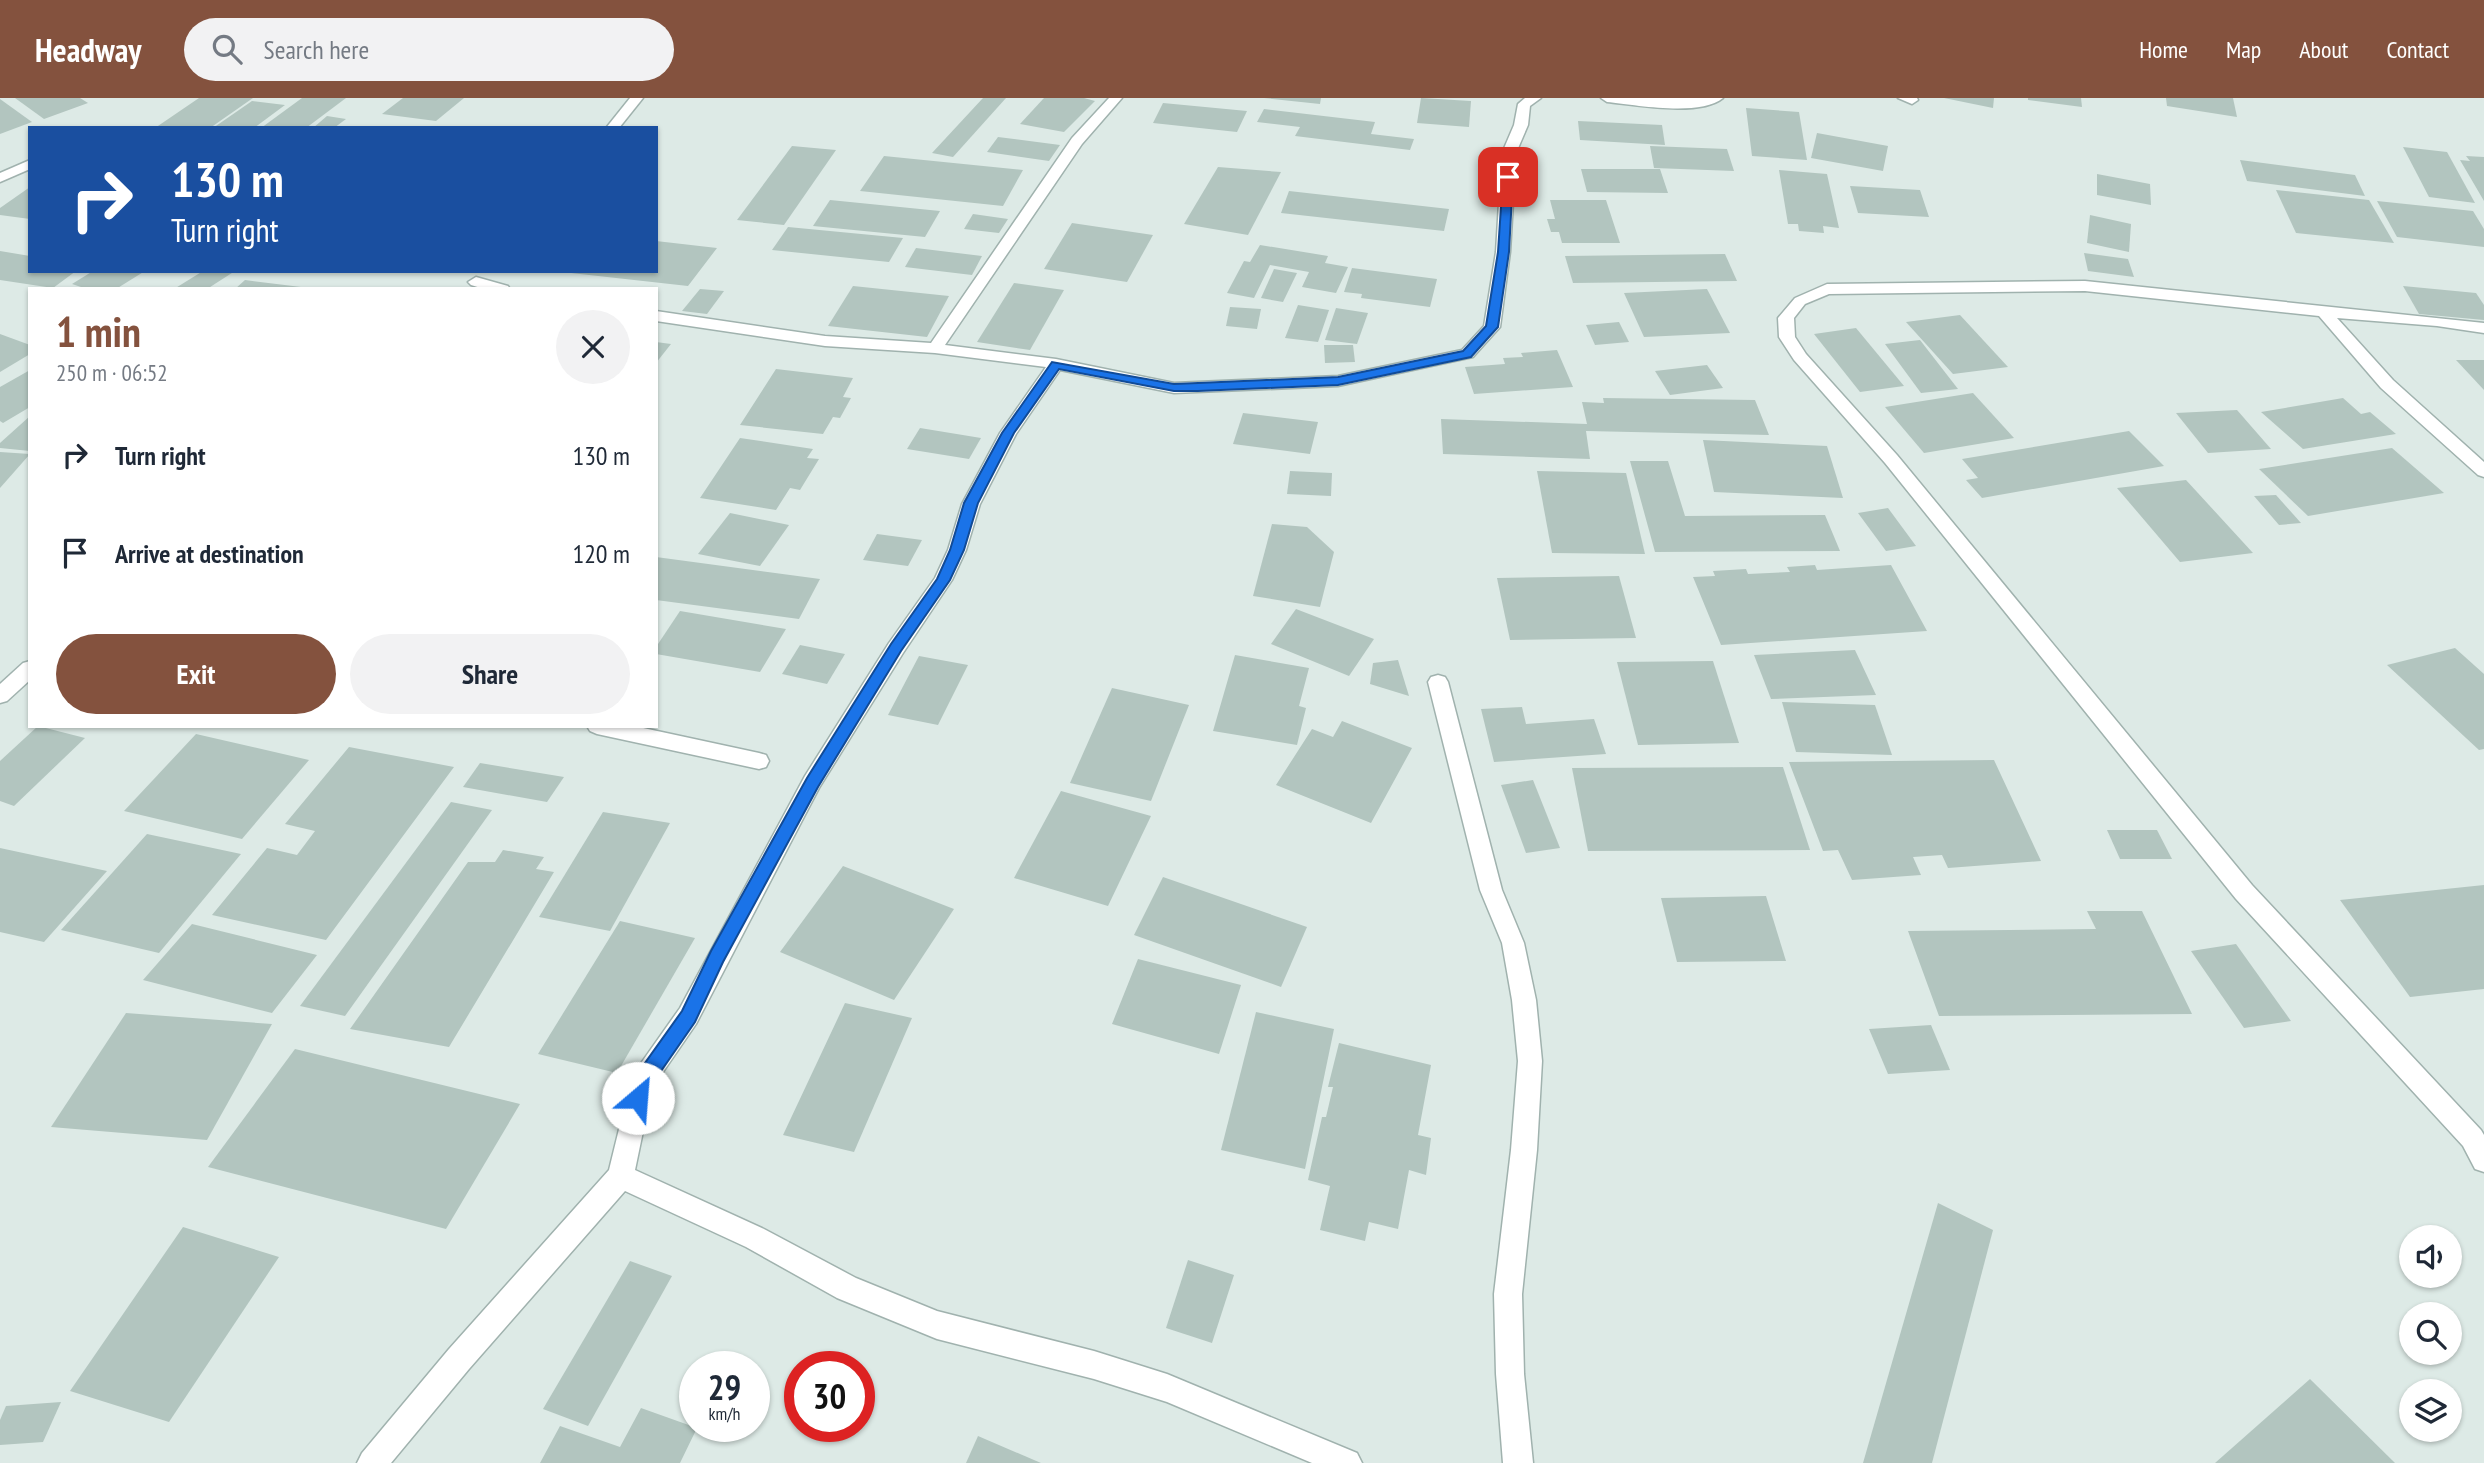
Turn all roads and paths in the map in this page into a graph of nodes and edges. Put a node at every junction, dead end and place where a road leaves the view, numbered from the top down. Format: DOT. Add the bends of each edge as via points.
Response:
graph roads {
  1 [pos="637,98"];
  2 [pos="1116,98"];
  3 [pos="1535,98"];
  4 [pos="1607,98"];
  5 [pos="1717,98"];
  6 [pos="614,126"];
  7 [pos="28,165"];
  8 [pos="0,178"];
  9 [pos="476,281"];
  10 [pos="496,287"];
  11 [pos="2324,312"];
  12 [pos="658,316"];
  13 [pos="2484,328"];
  14 [pos="935,348"];
  15 [pos="1056,364"];
  16 [pos="2484,471"];
  17 [pos="28,670"];
  18 [pos="1438,682"];
  19 [pos="0,696"];
  20 [pos="606,728"];
  21 [pos="759,761"];
  22 [pos="2480,1143"];
  23 [pos="621,1176"];
  24 [pos="1316,1458"];
  25 [pos="372,1463"];
  26 [pos="1347,1463"];
  27 [pos="1518,1463"];
  1 -- 6 [label="street"];
  2 -- 14 [label="street" via="1077,141"];
  3 -- 15 [label="street" via="1524,104 1509,153 1503,252 1492,327 1467,354 1338,381 1174,388"];
  4 -- 5 [label="street" via="1682,104"];
  7 -- 8 [label="street"];
  9 -- 10 [label="street"];
  11 -- 13 [label="street"];
  11 -- 16 [label="street" via="2387,384"];
  11 -- 22 [label="street" via="2085,286 1827,289 1800,301 1786,318 1787,337 1800,357 1891,459 2244,892"];
  12 -- 14 [label="street" via="825,341"];
  14 -- 15 [label="street"];
  15 -- 23 [label="street" via="1008,433 971,503 943,580 812,782 688,1016 641,1084"];
  17 -- 19 [label="street"];
  18 -- 27 [label="street" via="1491,890 1513,943 1530,1061 1508,1294"];
  20 -- 21 [label="street"];
  23 -- 24 [label="street" via="755,1238 847,1288 937,1325 1167,1388"];
  23 -- 25 [label="street"];
  24 -- 26 [label="street"];
}
